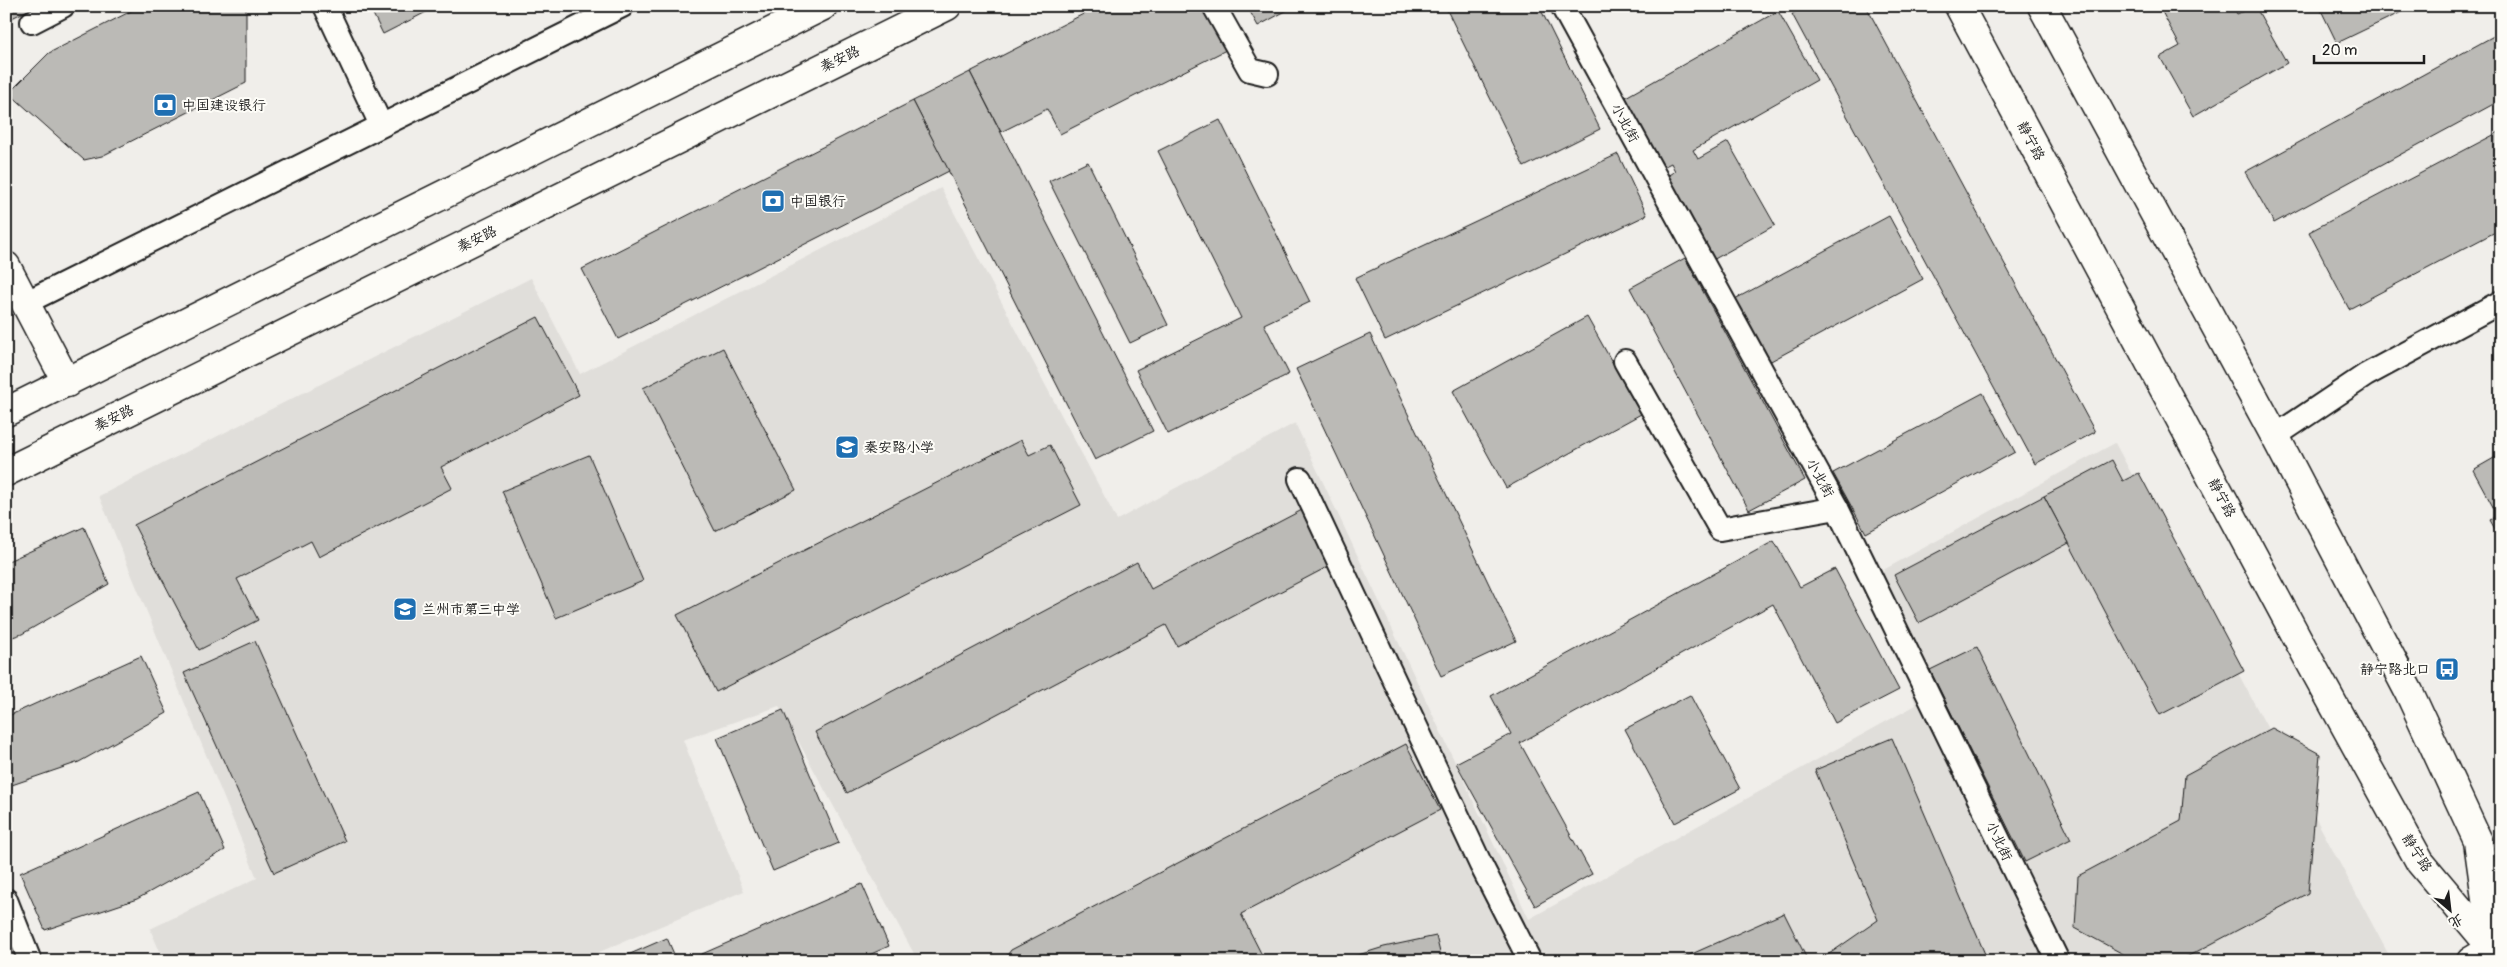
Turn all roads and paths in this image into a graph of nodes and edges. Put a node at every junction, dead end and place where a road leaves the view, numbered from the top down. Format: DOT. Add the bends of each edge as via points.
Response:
graph roads {
  1 [pos="63,6"];
  2 [pos="325,6"];
  3 [pos="622,6"];
  4 [pos="823,6"];
  5 [pos="947,6"];
  6 [pos="1214,6"];
  7 [pos="1562,6"];
  8 [pos="1959,6"];
  9 [pos="2042,6"];
  10 [pos="32,22"];
  11 [pos="1267,74"];
  12 [pos="381,126"];
  13 [pos="6,266"];
  14 [pos="25,302"];
  15 [pos="2501,302"];
  16 [pos="1625,361"];
  17 [pos="66,382"];
  18 [pos="6,412"];
  19 [pos="2275,436"];
  20 [pos="6,472"];
  21 [pos="1300,479"];
  22 [pos="1837,508"];
  23 [pos="6,900"];
  24 [pos="2489,953"];
  25 [pos="30,961"];
  26 [pos="1530,961"];
  27 [pos="2058,961"];
  1 -- 10 [label="lane"];
  2 -- 12 [label="lane"];
  3 -- 12 [label="lane"];
  4 -- 17 [label="main road"];
  5 -- 20 [label="main road, 秦安路"];
  6 -- 11 [label="lane" via="1250,70"];
  7 -- 22 [label="lane, 小北街"];
  8 -- 24 [label="main road, 静宁路" via="2420,862"];
  9 -- 19 [label="main road, 静宁路"];
  12 -- 14 [label="lane"];
  13 -- 14 [label="main road"];
  14 -- 17 [label="main road"];
  15 -- 19 [label="lane" via="2366,375"];
  16 -- 22 [label="lane" via="1720,529"];
  17 -- 18 [label="main road"];
  19 -- 24 [label="main road, 静宁路" via="2409,692 2478,840"];
  21 -- 26 [label="lane" via="1481,865"];
  22 -- 27 [label="lane, 小北街"];
  23 -- 25 [label="lane"];
}
